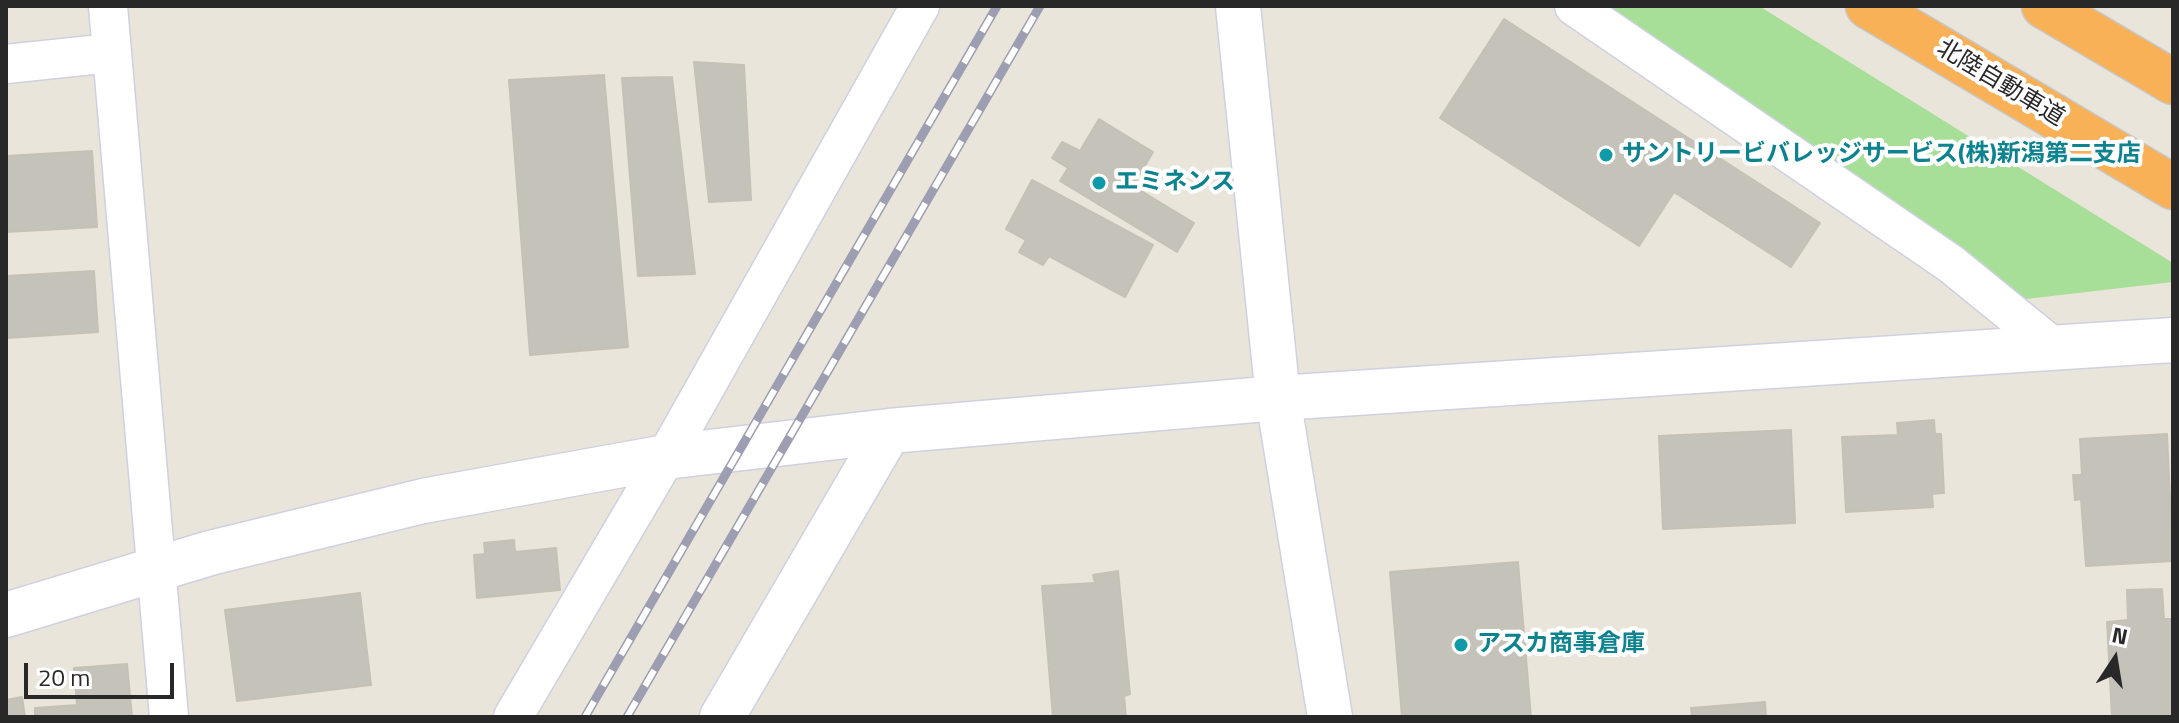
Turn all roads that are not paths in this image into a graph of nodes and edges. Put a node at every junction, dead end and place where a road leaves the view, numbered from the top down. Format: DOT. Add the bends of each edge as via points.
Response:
graph roads {
  1 [pos="108,6"];
  2 [pos="920,6"];
  3 [pos="1238,6"];
  4 [pos="1574,6"];
  5 [pos="1868,6"];
  6 [pos="2044,6"];
  7 [pos="111,53"];
  8 [pos="6,64"];
  9 [pos="2173,82"];
  10 [pos="2173,187"];
  11 [pos="2173,340"];
  12 [pos="2053,347"];
  13 [pos="1278,398"];
  14 [pos="889,431"];
  15 [pos="666,457"];
  16 [pos="158,569"];
  17 [pos="6,615"];
  18 [pos="169,717"];
  19 [pos="513,717"];
  20 [pos="722,717"];
  21 [pos="1330,717"];
  1 -- 7 [label="street"];
  2 -- 15 [label="street"];
  3 -- 13 [label="street"];
  4 -- 12 [label="street" via="1951,264"];
  5 -- 10 [label="highway, 北陸自動車道"];
  6 -- 9 [label="highway"];
  7 -- 8 [label="street"];
  7 -- 16 [label="street"];
  11 -- 12 [label="street"];
  12 -- 13 [label="street"];
  13 -- 14 [label="street"];
  13 -- 21 [label="street"];
  14 -- 15 [label="street"];
  14 -- 20 [label="street"];
  15 -- 16 [label="street" via="423,501"];
  15 -- 19 [label="street"];
  16 -- 17 [label="street"];
  16 -- 18 [label="street"];
}
